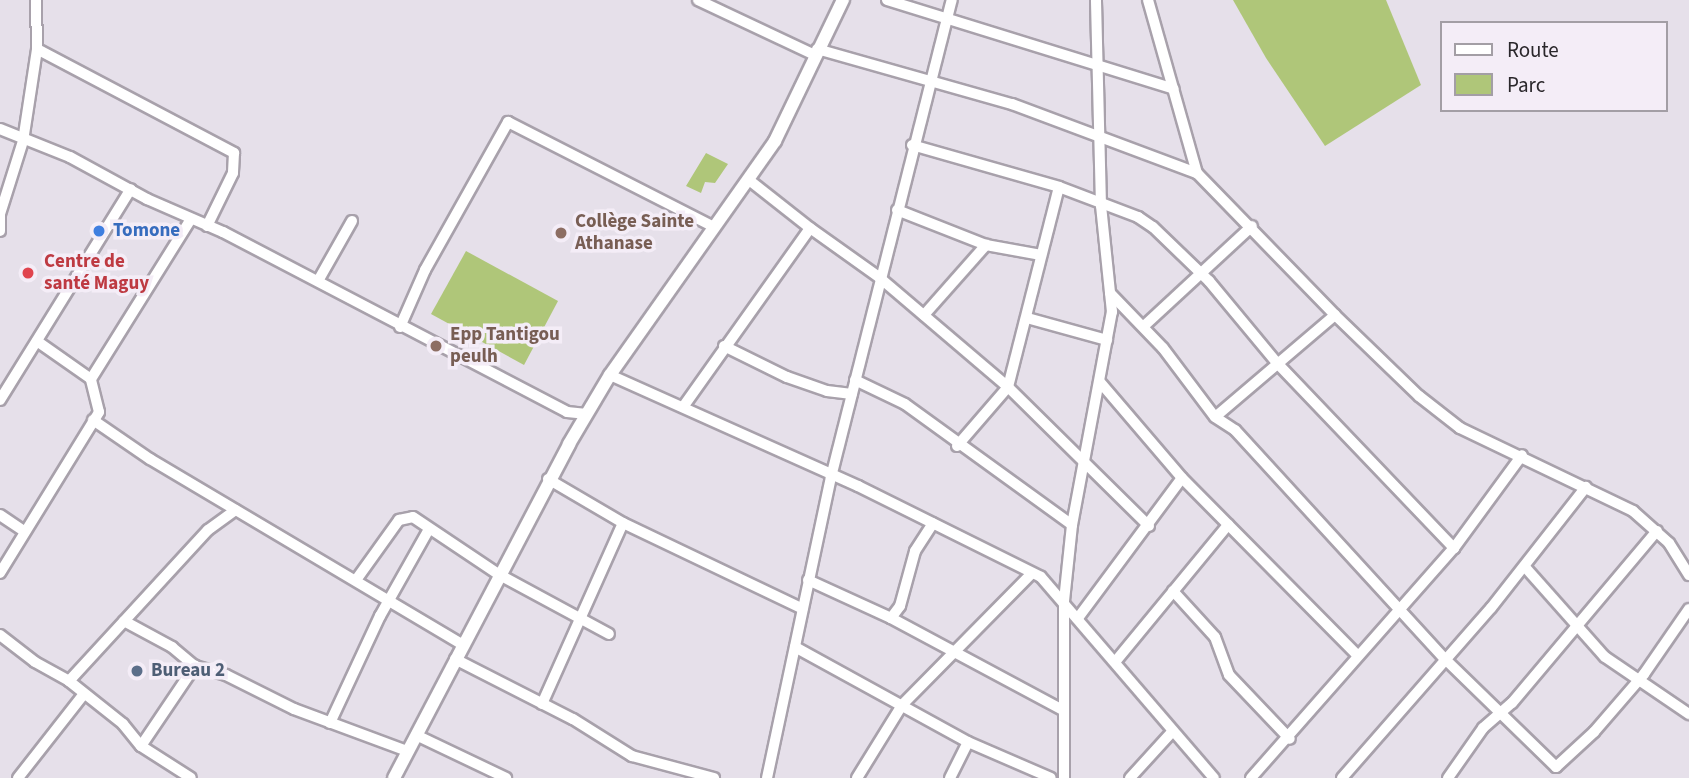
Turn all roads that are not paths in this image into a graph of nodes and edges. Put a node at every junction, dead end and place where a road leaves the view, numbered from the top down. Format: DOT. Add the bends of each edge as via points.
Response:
graph roads {
  1 [pos="36,0"];
  2 [pos="698,0"];
  3 [pos="843,0"];
  4 [pos="887,0"];
  5 [pos="952,0"];
  6 [pos="1096,0"];
  7 [pos="1148,0"];
  8 [pos="946,16"];
  9 [pos="37,49"];
  10 [pos="815,52"];
  11 [pos="1098,62"];
  12 [pos="930,79"];
  13 [pos="1174,89"];
  14 [pos="0,129"];
  15 [pos="1101,135"];
  16 [pos="23,141"];
  17 [pos="912,145"];
  18 [pos="1197,173"];
  19 [pos="749,180"];
  20 [pos="1059,187"];
  21 [pos="131,189"];
  22 [pos="1101,206"];
  23 [pos="897,210"];
  24 [pos="191,219"];
  25 [pos="352,220"];
  26 [pos="0,225"];
  27 [pos="207,226"];
  28 [pos="1252,226"];
  29 [pos="714,227"];
  30 [pos="810,229"];
  31 [pos="0,231"];
  32 [pos="986,245"];
  33 [pos="1041,255"];
  34 [pos="1201,273"];
  35 [pos="880,278"];
  36 [pos="318,281"];
  37 [pos="1110,293"];
  38 [pos="924,315"];
  39 [pos="1335,315"];
  40 [pos="1027,318"];
  41 [pos="1144,326"];
  42 [pos="400,327"];
  43 [pos="1107,340"];
  44 [pos="37,341"];
  45 [pos="724,346"];
  46 [pos="1278,364"];
  47 [pos="610,374"];
  48 [pos="90,379"];
  49 [pos="855,380"];
  50 [pos="1100,382"];
  51 [pos="1008,387"];
  52 [pos="852,394"];
  53 [pos="0,400"];
  54 [pos="682,407"];
  55 [pos="587,414"];
  56 [pos="1215,417"];
  57 [pos="93,420"];
  58 [pos="957,446"];
  59 [pos="1522,455"];
  60 [pos="1084,458"];
  61 [pos="831,477"];
  62 [pos="1182,478"];
  63 [pos="548,479"];
  64 [pos="1586,487"];
  65 [pos="236,510"];
  66 [pos="0,515"];
  67 [pos="623,523"];
  68 [pos="933,523"];
  69 [pos="1072,525"];
  70 [pos="1227,525"];
  71 [pos="1149,526"];
  72 [pos="429,529"];
  73 [pos="24,531"];
  74 [pos="1657,531"];
  75 [pos="1454,548"];
  76 [pos="1525,567"];
  77 [pos="0,573"];
  78 [pos="498,573"];
  79 [pos="1032,573"];
  80 [pos="1689,575"];
  81 [pos="356,580"];
  82 [pos="808,580"];
  83 [pos="1173,591"];
  84 [pos="389,601"];
  85 [pos="1064,601"];
  86 [pos="1399,608"];
  87 [pos="803,609"];
  88 [pos="1689,609"];
  89 [pos="579,614"];
  90 [pos="891,618"];
  91 [pos="1079,618"];
  92 [pos="124,621"];
  93 [pos="1575,627"];
  94 [pos="609,634"];
  95 [pos="0,635"];
  96 [pos="462,644"];
  97 [pos="795,646"];
  98 [pos="951,653"];
  99 [pos="1357,655"];
  100 [pos="455,659"];
  101 [pos="1445,659"];
  102 [pos="1115,662"];
  103 [pos="195,666"];
  104 [pos="1637,680"];
  105 [pos="69,681"];
  106 [pos="83,695"];
  107 [pos="542,704"];
  108 [pos="902,705"];
  109 [pos="1061,709"];
  110 [pos="1499,711"];
  111 [pos="1689,715"];
  112 [pos="330,723"];
  113 [pos="1172,732"];
  114 [pos="416,735"];
  115 [pos="1290,739"];
  116 [pos="968,742"];
  117 [pos="141,746"];
  118 [pos="407,751"];
  119 [pos="767,774"];
  120 [pos="1027,774"];
  121 [pos="499,777"];
  122 [pos="18,778"];
  123 [pos="191,778"];
  124 [pos="394,778"];
  125 [pos="714,778"];
  126 [pos="779,778"];
  127 [pos="857,778"];
  128 [pos="950,778"];
  129 [pos="1051,778"];
  130 [pos="1064,778"];
  131 [pos="1130,778"];
  132 [pos="1214,778"];
  133 [pos="1251,778"];
  134 [pos="1342,778"];
  135 [pos="1448,778"];
  1 -- 9 [label="street"];
  2 -- 10 [label="street"];
  3 -- 10 [label="main road"];
  4 -- 8 [label="street"];
  5 -- 8 [label="street"];
  6 -- 11 [label="street"];
  7 -- 13 [label="street"];
  8 -- 11 [label="street"];
  8 -- 12 [label="street"];
  9 -- 16 [label="street"];
  9 -- 27 [label="street" via="234,153 233,173"];
  10 -- 12 [label="street"];
  10 -- 19 [label="main road" via="782,130"];
  11 -- 13 [label="street"];
  11 -- 15 [label="street"];
  12 -- 15 [label="street"];
  12 -- 17 [label="street"];
  13 -- 18 [label="street"];
  14 -- 16 [label="street"];
  15 -- 18 [label="street"];
  15 -- 22 [label="street"];
  16 -- 21 [label="street" via="70,157"];
  16 -- 26 [label="street"];
  17 -- 20 [label="street"];
  17 -- 23 [label="street"];
  18 -- 28 [label="street"];
  19 -- 29 [label="main road"];
  19 -- 30 [label="street"];
  20 -- 22 [label="street"];
  20 -- 33 [label="street"];
  21 -- 24 [label="street"];
  21 -- 44 [label="street"];
  22 -- 34 [label="street" via="1138,217"];
  22 -- 37 [label="street"];
  23 -- 32 [label="street"];
  23 -- 35 [label="street"];
  24 -- 27 [label="street"];
  24 -- 48 [label="street"];
  25 -- 36 [label="street"];
  26 -- 31 [label="street"];
  27 -- 36 [label="street"];
  28 -- 34 [label="street"];
  28 -- 39 [label="street"];
  29 -- 42 [label="street" via="508,122 425,270"];
  29 -- 47 [label="main road"];
  30 -- 35 [label="street"];
  30 -- 45 [label="street"];
  32 -- 33 [label="street"];
  32 -- 38 [label="street"];
  33 -- 40 [label="street"];
  34 -- 41 [label="street"];
  34 -- 46 [label="street"];
  35 -- 38 [label="street"];
  35 -- 49 [label="street"];
  36 -- 42 [label="street"];
  37 -- 41 [label="street"];
  37 -- 43 [label="street"];
  38 -- 51 [label="street"];
  39 -- 46 [label="street"];
  39 -- 59 [label="street" via="1454,423"];
  40 -- 43 [label="street"];
  40 -- 51 [label="street"];
  41 -- 56 [label="street"];
  42 -- 55 [label="street" via="567,412"];
  43 -- 50 [label="street"];
  44 -- 48 [label="street"];
  44 -- 53 [label="street"];
  45 -- 52 [label="street" via="787,377"];
  45 -- 54 [label="street"];
  46 -- 56 [label="street"];
  46 -- 75 [label="street"];
  47 -- 54 [label="street"];
  47 -- 55 [label="main road"];
  48 -- 57 [label="street" via="99,405"];
  49 -- 52 [label="street"];
  49 -- 58 [label="street" via="905,404"];
  50 -- 60 [label="street"];
  50 -- 62 [label="street"];
  51 -- 58 [label="street"];
  51 -- 60 [label="street"];
  52 -- 61 [label="street"];
  54 -- 61 [label="street"];
  55 -- 63 [label="main road"];
  56 -- 86 [label="street" via="1235,430"];
  57 -- 65 [label="street"];
  57 -- 73 [label="street"];
  58 -- 69 [label="street"];
  59 -- 64 [label="street"];
  59 -- 75 [label="street"];
  60 -- 69 [label="street"];
  60 -- 71 [label="street"];
  61 -- 68 [label="street"];
  61 -- 82 [label="street"];
  62 -- 70 [label="street"];
  62 -- 71 [label="street"];
  63 -- 67 [label="street"];
  63 -- 78 [label="main road"];
  64 -- 74 [label="street" via="1633,512"];
  64 -- 76 [label="street"];
  65 -- 81 [label="street"];
  65 -- 92 [label="street" via="208,530"];
  66 -- 73 [label="street"];
  67 -- 87 [label="street"];
  67 -- 89 [label="street"];
  68 -- 79 [label="street"];
  68 -- 90 [label="street" via="915,551 900,606"];
  69 -- 85 [label="street"];
  70 -- 83 [label="street"];
  70 -- 99 [label="street"];
  71 -- 91 [label="street"];
  72 -- 78 [label="street"];
  72 -- 81 [label="street" via="413,517 399,520"];
  72 -- 84 [label="street"];
  73 -- 77 [label="street"];
  74 -- 80 [label="street"];
  74 -- 93 [label="street"];
  75 -- 86 [label="street"];
  76 -- 93 [label="street"];
  76 -- 101 [label="street"];
  78 -- 89 [label="street"];
  78 -- 96 [label="main road"];
  79 -- 85 [label="street"];
  79 -- 98 [label="street"];
  81 -- 84 [label="street"];
  82 -- 87 [label="street"];
  82 -- 90 [label="street"];
  83 -- 102 [label="street"];
  83 -- 115 [label="street" via="1215,637 1229,675"];
  84 -- 96 [label="street"];
  84 -- 112 [label="street"];
  85 -- 91 [label="street"];
  85 -- 109 [label="street"];
  86 -- 99 [label="street"];
  86 -- 101 [label="street"];
  87 -- 97 [label="street"];
  88 -- 104 [label="street"];
  89 -- 94 [label="street"];
  89 -- 107 [label="street"];
  90 -- 98 [label="street"];
  91 -- 102 [label="street"];
  92 -- 103 [label="street" via="172,647"];
  92 -- 105 [label="street"];
  93 -- 104 [label="street"];
  93 -- 110 [label="street" via="1512,703"];
  95 -- 105 [label="street"];
  96 -- 100 [label="main road"];
  97 -- 108 [label="street"];
  97 -- 119 [label="street"];
  98 -- 108 [label="street"];
  98 -- 109 [label="street"];
  99 -- 115 [label="street"];
  100 -- 107 [label="street"];
  100 -- 114 [label="main road"];
  101 -- 110 [label="street"];
  101 -- 134 [label="street"];
  102 -- 113 [label="street"];
  103 -- 112 [label="street" via="226,675"];
  103 -- 117 [label="street"];
  104 -- 110 [label="street" via="1594,732 1556,767"];
  104 -- 111 [label="street"];
  105 -- 106 [label="street"];
  106 -- 117 [label="street" via="124,724"];
  106 -- 122 [label="street"];
  107 -- 125 [label="street" via="632,756"];
  108 -- 116 [label="street"];
  108 -- 127 [label="street"];
  109 -- 130 [label="street"];
  110 -- 135 [label="street"];
  112 -- 118 [label="street"];
  113 -- 131 [label="street"];
  113 -- 132 [label="street"];
  114 -- 118 [label="main road"];
  114 -- 121 [label="street"];
  115 -- 133 [label="street"];
  116 -- 120 [label="street"];
  116 -- 128 [label="street"];
  117 -- 123 [label="street"];
  118 -- 124 [label="main road"];
  119 -- 126 [label="street"];
  120 -- 129 [label="street"];
}
